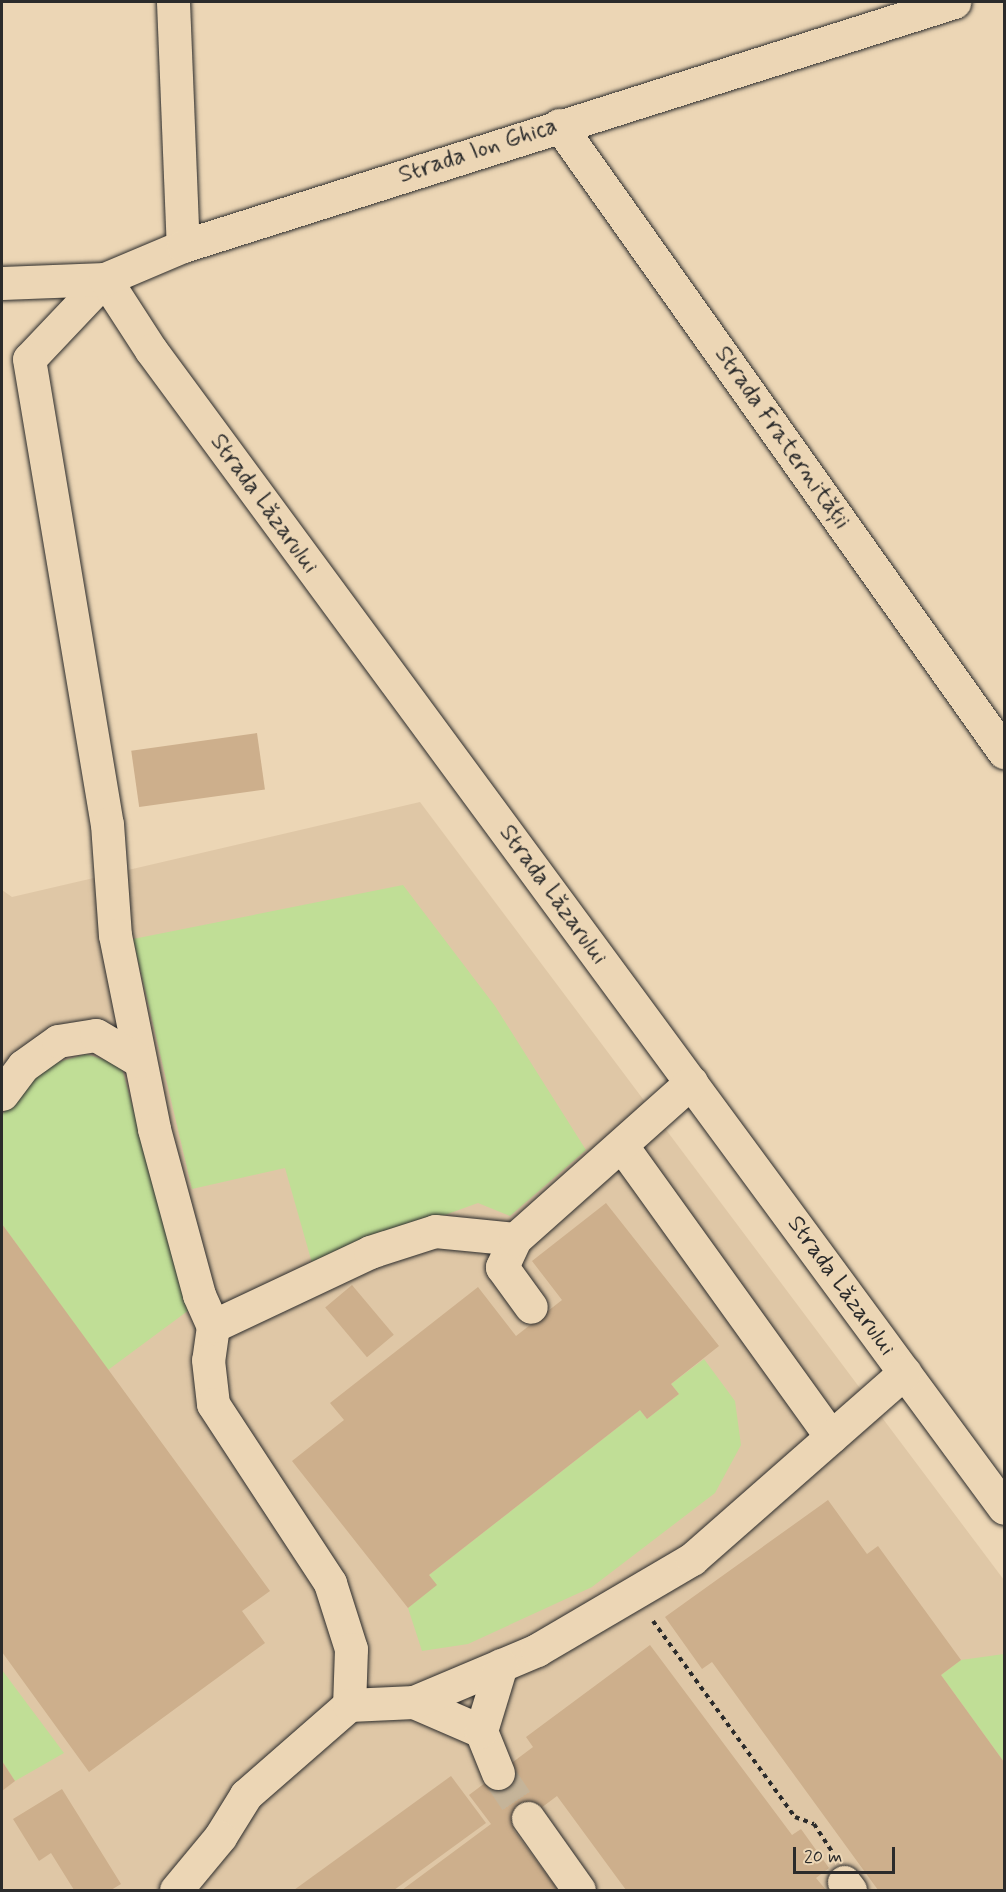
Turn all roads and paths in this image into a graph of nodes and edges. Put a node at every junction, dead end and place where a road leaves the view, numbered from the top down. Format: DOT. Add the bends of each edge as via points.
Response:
graph roads {
  1 [pos="173,2"];
  2 [pos="954,2"];
  3 [pos="558,125"];
  4 [pos="183,246"];
  5 [pos="105,279"];
  6 [pos="2,283"];
  7 [pos="1005,752"];
  8 [pos="140,1061"];
  9 [pos="691,1083"];
  10 [pos="2,1094"];
  11 [pos="622,1146"];
  12 [pos="515,1239"];
  13 [pos="531,1307"];
  14 [pos="213,1326"];
  15 [pos="904,1372"];
  16 [pos="831,1437"];
  17 [pos="1005,1508"];
  18 [pos="636,1592"];
  19 [pos="501,1665"];
  20 [pos="414,1702"];
  21 [pos="349,1705"];
  22 [pos="481,1731"];
  23 [pos="498,1773"];
  24 [pos="528,1818"];
  25 [pos="847,1886"];
  26 [pos="176,1890"];
  27 [pos="579,1890"];
  1 -- 4 [label="street"];
  2 -- 3 [label="street, Strada Ion Ghica"];
  3 -- 4 [label="street, Strada Ion Ghica"];
  3 -- 7 [label="street, Strada Fraternității"];
  4 -- 5 [label="street, Strada Ion Ghica"];
  5 -- 6 [label="street, Strada Ion Ghica"];
  5 -- 8 [label="street" via="30,359 107,824 115,935"];
  5 -- 9 [label="street, Strada Lăzarului" via="151,350"];
  8 -- 10 [label="street" via="96,1035 58,1041 23,1066"];
  8 -- 14 [label="street" via="199,1295"];
  9 -- 11 [label="street"];
  9 -- 15 [label="street, Strada Lăzarului"];
  11 -- 12 [label="street"];
  11 -- 16 [label="street"];
  12 -- 13 [label="street" via="502,1267"];
  12 -- 14 [label="street" via="435,1231 370,1252"];
  14 -- 21 [label="street" via="207,1360 213,1404 330,1583 351,1649"];
  15 -- 16 [label="street"];
  15 -- 17 [label="street, Strada Lăzarului"];
  16 -- 18 [label="street" via="692,1559"];
  18 -- 19 [label="street"];
  18 -- 25 [label="path" via="672,1653 795,1817 814,1824"];
  19 -- 20 [label="street"];
  19 -- 22 [label="street"];
  20 -- 21 [label="street"];
  20 -- 22 [label="street"];
  21 -- 26 [label="street" via="246,1795 220,1837"];
  22 -- 23 [label="street"];
  24 -- 27 [label="street"];
}
